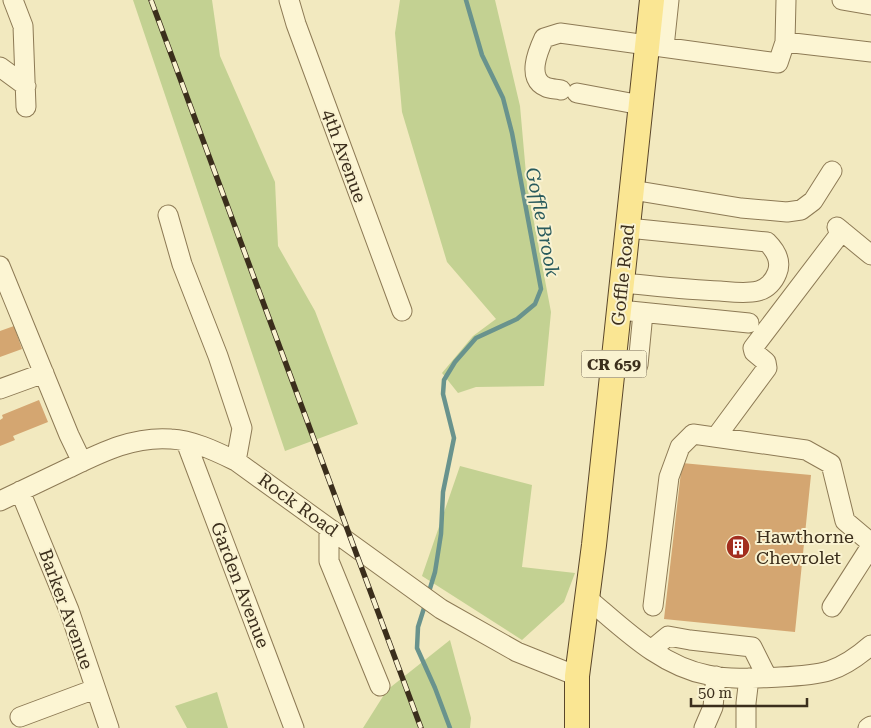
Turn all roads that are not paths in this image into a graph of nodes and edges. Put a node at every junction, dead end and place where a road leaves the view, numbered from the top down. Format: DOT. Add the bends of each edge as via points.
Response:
graph roads {
  1 [pos="13,0"];
  2 [pos="288,0"];
  3 [pos="652,0"];
  4 [pos="669,0"];
  5 [pos="786,0"];
  6 [pos="842,0"];
  7 [pos="871,5"];
  8 [pos="785,42"];
  9 [pos="656,45"];
  10 [pos="871,52"];
  11 [pos="0,68"];
  12 [pos="26,86"];
  13 [pos="641,105"];
  14 [pos="26,107"];
  15 [pos="832,171"];
  16 [pos="632,190"];
  17 [pos="168,215"];
  18 [pos="628,228"];
  19 [pos="871,255"];
  20 [pos="0,266"];
  21 [pos="622,283"];
  22 [pos="620,310"];
  23 [pos="402,311"];
  24 [pos="643,313"];
  25 [pos="749,323"];
  26 [pos="638,365"];
  27 [pos="44,373"];
  28 [pos="0,389"];
  29 [pos="716,437"];
  30 [pos="186,442"];
  31 [pos="236,461"];
  32 [pos="82,462"];
  33 [pos="20,491"];
  34 [pos="0,501"];
  35 [pos="329,528"];
  36 [pos="871,544"];
  37 [pos="587,598"];
  38 [pos="653,606"];
  39 [pos="832,607"];
  40 [pos="871,645"];
  41 [pos="651,650"];
  42 [pos="577,676"];
  43 [pos="716,676"];
  44 [pos="758,678"];
  45 [pos="380,686"];
  46 [pos="95,689"];
  47 [pos="20,717"];
  48 [pos="109,728"];
  49 [pos="294,728"];
  50 [pos="577,728"];
  51 [pos="704,728"];
  52 [pos="746,728"];
  1 -- 12 [label="street" via="23,26"];
  2 -- 23 [label="street, 4th Avenue"];
  3 -- 9 [label="main road, Goffle Road / CR 659"];
  4 -- 9 [label="street"];
  5 -- 8 [label="street"];
  6 -- 7 [label="street"];
  8 -- 9 [label="street" via="778,63"];
  8 -- 10 [label="street"];
  9 -- 13 [label="main road, Goffle Road / CR 659"];
  9 -- 13 [label="street" via="560,33 544,38 539,50 535,71 538,81 546,87"];
  11 -- 12 [label="street"];
  12 -- 14 [label="street"];
  13 -- 16 [label="main road, Goffle Road / CR 659"];
  15 -- 16 [label="street" via="813,200 800,210 787,212 741,208"];
  16 -- 18 [label="main road, Goffle Road / CR 659"];
  17 -- 31 [label="street" via="182,264 242,428"];
  18 -- 21 [label="main road, Goffle Road / CR 659"];
  18 -- 21 [label="street" via="767,242 778,259 778,272 771,284 760,291 693,290"];
  19 -- 29 [label="street" via="840,229 753,348 766,362 766,368"];
  20 -- 27 [label="street"];
  21 -- 22 [label="main road, Goffle Road / CR 659"];
  22 -- 24 [label="street"];
  22 -- 37 [label="main road, Goffle Road / CR 659"];
  24 -- 25 [label="street"];
  24 -- 26 [label="street"];
  27 -- 28 [label="street"];
  27 -- 32 [label="street"];
  29 -- 36 [label="street" via="806,450 831,464 845,521"];
  29 -- 38 [label="street" via="693,434 680,447 669,477"];
  30 -- 31 [label="street, Rock Road"];
  30 -- 32 [label="street, Rock Road" via="156,439 119,445"];
  30 -- 49 [label="street, Garden Avenue"];
  31 -- 35 [label="street, Rock Road"];
  32 -- 33 [label="street, Rock Road"];
  33 -- 34 [label="street, Rock Road"];
  33 -- 46 [label="street, Barker Avenue" via="69,610"];
  35 -- 42 [label="street, Rock Road" via="470,627 532,659"];
  35 -- 45 [label="street" via="329,561"];
  36 -- 39 [label="street"];
  37 -- 41 [label="street"];
  37 -- 42 [label="main road, Goffle Road / CR 659"];
  40 -- 44 [label="street" via="855,659 833,671"];
  41 -- 43 [label="street" via="699,673"];
  41 -- 44 [label="street" via="668,636 752,647"];
  42 -- 50 [label="main road, Goffle Road / CR 659"];
  43 -- 44 [label="street"];
  43 -- 51 [label="street" via="712,707"];
  44 -- 52 [label="street" via="746,702"];
  46 -- 47 [label="street"];
  46 -- 48 [label="street, Barker Avenue"];
}
